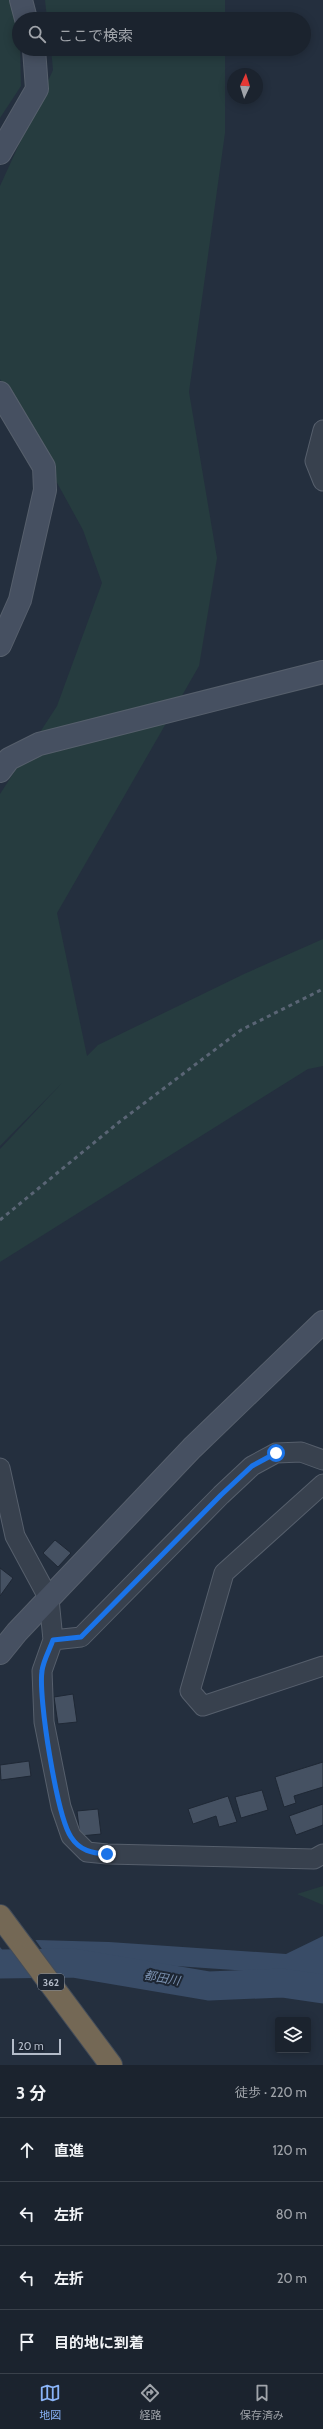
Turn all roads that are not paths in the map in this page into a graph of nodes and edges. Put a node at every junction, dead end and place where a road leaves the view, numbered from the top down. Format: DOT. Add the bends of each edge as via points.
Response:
graph roads {
  1 [pos="21,0"];
  2 [pos="24,12"];
  3 [pos="35,56"];
  4 [pos="0,153"];
  5 [pos="0,393"];
  6 [pos="323,430"];
  7 [pos="323,482"];
  8 [pos="0,645"];
  9 [pos="323,672"];
  10 [pos="0,771"];
  11 [pos="323,1322"];
  12 [pos="323,1460"];
  13 [pos="0,1468"];
  14 [pos="323,1484"];
  15 [pos="49,1599"];
  16 [pos="53,1640"];
  17 [pos="0,1653"];
  18 [pos="323,1666"];
  19 [pos="323,1854"];
  20 [pos="0,1916"];
  21 [pos="105,2057"];
  1 -- 2 [label="street"];
  3 -- 4 [label="street" via="37,89"];
  5 -- 8 [label="street" via="44,467 45,490 20,600"];
  6 -- 7 [label="street" via="315,461"];
  9 -- 10 [label="street" via="39,744 9,759"];
  11 -- 15 [label="street" via="192,1448"];
  12 -- 16 [label="street" via="301,1452 276,1453 252,1466 81,1637"];
  13 -- 15 [label="street" via="15,1536"];
  14 -- 18 [label="street" via="224,1573 190,1691 203,1706"];
  15 -- 16 [label="street"];
  15 -- 17 [label="street"];
  16 -- 19 [label="street" via="42,1671 44,1722 61,1807 71,1836 87,1852 314,1859"];
  20 -- 21 [label="highway, 362"];
}
